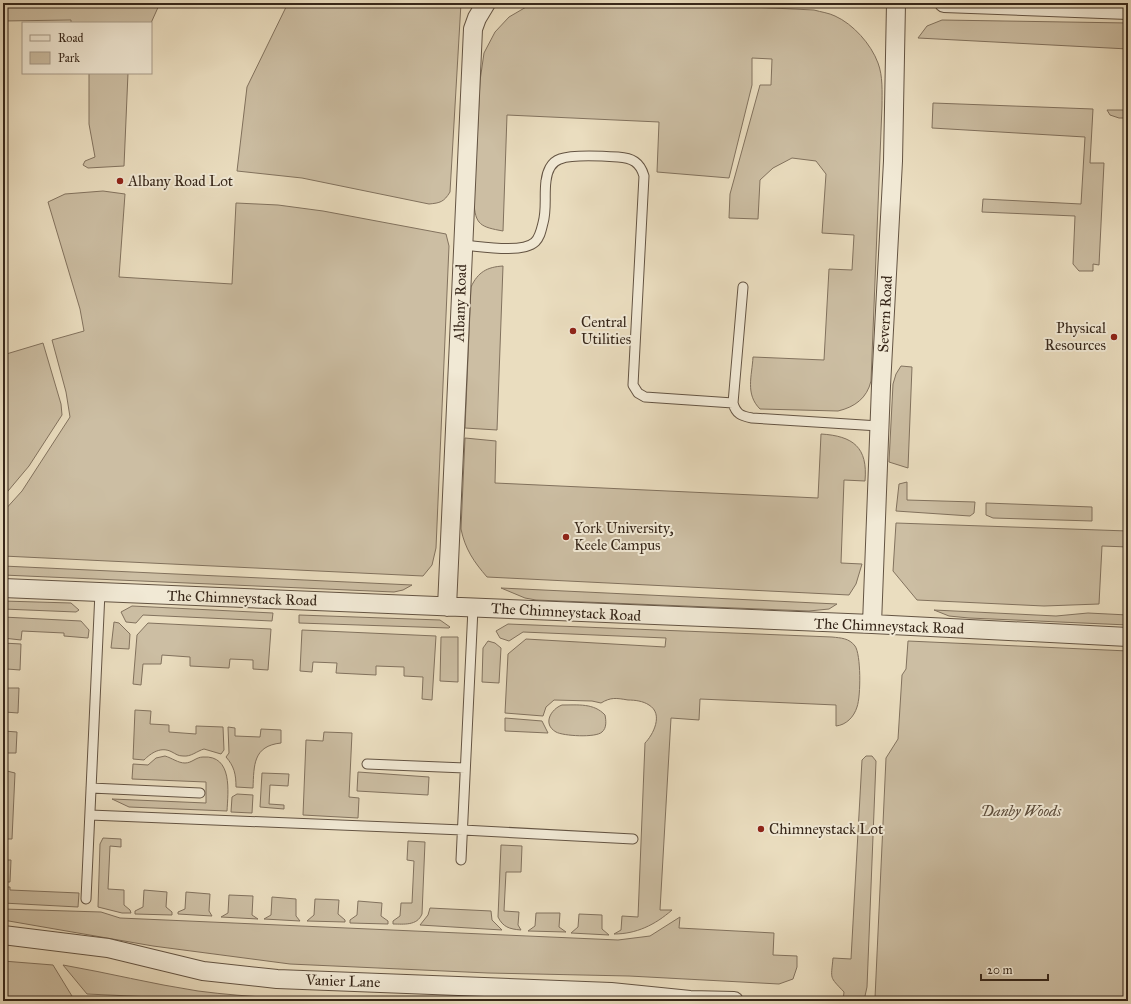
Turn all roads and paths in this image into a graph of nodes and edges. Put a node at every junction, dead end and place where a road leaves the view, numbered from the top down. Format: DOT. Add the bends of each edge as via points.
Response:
graph roads {
  1 [pos="486,3"];
  2 [pos="896,3"];
  3 [pos="944,3"];
  4 [pos="1128,10"];
  5 [pos="463,244"];
  6 [pos="743,287"];
  7 [pos="733,403"];
  8 [pos="879,426"];
  9 [pos="3,588"];
  10 [pos="100,592"];
  11 [pos="447,607"];
  12 [pos="473,608"];
  13 [pos="872,624"];
  14 [pos="1128,637"];
  15 [pos="367,764"];
  16 [pos="465,768"];
  17 [pos="91,788"];
  18 [pos="200,793"];
  19 [pos="90,815"];
  20 [pos="462,830"];
  21 [pos="633,839"];
  22 [pos="461,860"];
  23 [pos="86,899"];
  24 [pos="3,935"];
  25 [pos="690,1000"];
  26 [pos="734,1001"];
  1 -- 5 [label="street, Albany Road" via="473,29"];
  2 -- 8 [label="street, Severn Road" via="893,161"];
  3 -- 4 [label="street"];
  5 -- 7 [label="lane" via="503,248 533,244 540,236 545,217 548,173 551,165 559,159 619,157 634,160 641,166 644,176 633,385 638,393 645,397"];
  5 -- 11 [label="street, Albany Road"];
  6 -- 7 [label="lane"];
  7 -- 8 [label="lane" via="735,411 752,418"];
  8 -- 13 [label="street, Severn Road"];
  9 -- 10 [label="street, The Chimneystack Road"];
  10 -- 11 [label="street, The Chimneystack Road"];
  10 -- 17 [label="lane"];
  11 -- 12 [label="street, The Chimneystack Road"];
  12 -- 13 [label="street, The Chimneystack Road"];
  12 -- 16 [label="lane"];
  13 -- 14 [label="street, The Chimneystack Road"];
  15 -- 16 [label="lane"];
  16 -- 20 [label="lane"];
  17 -- 18 [label="lane"];
  17 -- 19 [label="lane"];
  19 -- 20 [label="lane"];
  19 -- 23 [label="lane"];
  20 -- 21 [label="lane"];
  20 -- 22 [label="lane"];
  24 -- 25 [label="street, Vanier Lane" via="108,948 204,971 277,979 611,992"];
  25 -- 26 [label="street, Vanier Lane"];
}
